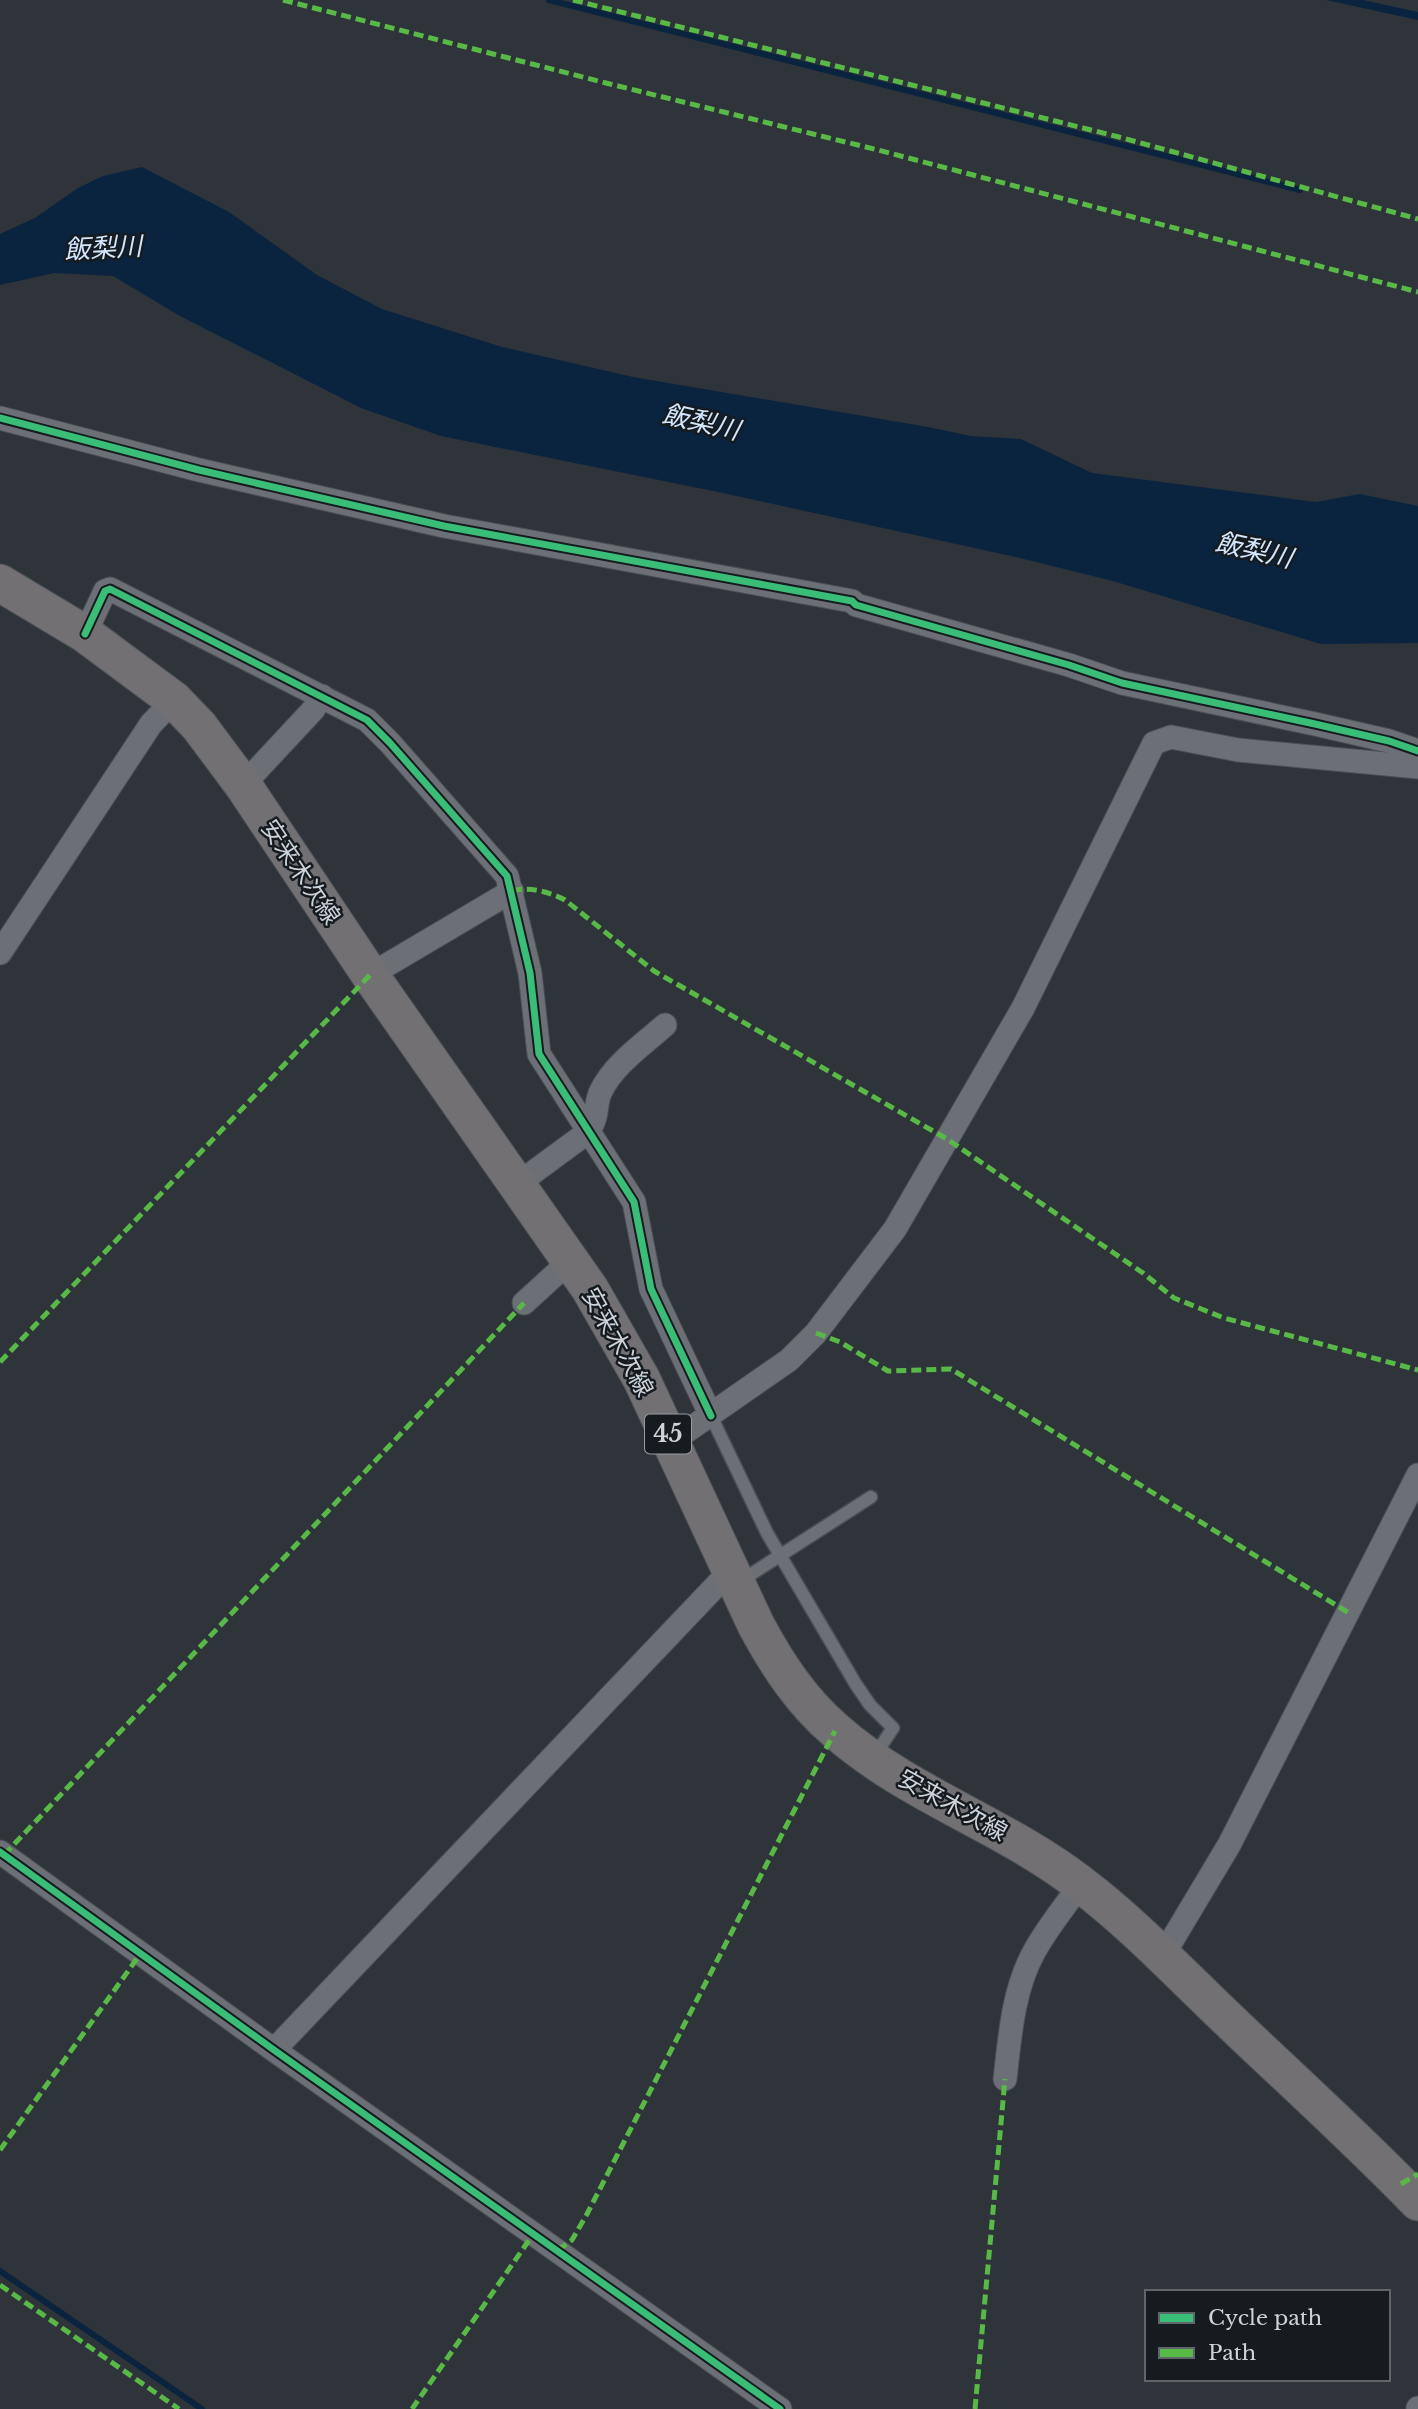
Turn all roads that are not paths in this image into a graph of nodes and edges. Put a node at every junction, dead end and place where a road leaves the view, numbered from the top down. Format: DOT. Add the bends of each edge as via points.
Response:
graph roads {
  1 [pos="0,418"];
  2 [pos="0,583"];
  3 [pos="85,634"];
  4 [pos="322,696"];
  5 [pos="174,700"];
  6 [pos="1418,751"];
  7 [pos="1418,767"];
  8 [pos="243,785"];
  9 [pos="512,891"];
  10 [pos="0,953"];
  11 [pos="370,975"];
  12 [pos="666,1025"];
  13 [pos="589,1132"];
  14 [pos="516,1185"];
  15 [pos="570,1261"];
  16 [pos="524,1303"];
  17 [pos="711,1416"];
  18 [pos="671,1442"];
  19 [pos="1418,1475"];
  20 [pos="871,1497"];
  21 [pos="780,1555"];
  22 [pos="734,1577"];
  23 [pos="873,1758"];
  24 [pos="0,1852"];
  25 [pos="1081,1884"];
  26 [pos="1163,1957"];
  27 [pos="274,2050"];
  28 [pos="1005,2079"];
  29 [pos="1418,2202"];
  30 [pos="780,2409"];
  1 -- 6 [label="street" via="444,526 852,601 1122,683"];
  2 -- 3 [label="main road, 安来木次線 / 45"];
  3 -- 4 [label="street" via="110,589"];
  3 -- 5 [label="main road, 安来木次線 / 45"];
  4 -- 8 [label="street"];
  4 -- 9 [label="street" via="374,726 507,876"];
  5 -- 8 [label="main road, 安来木次線 / 45"];
  5 -- 10 [label="street" via="151,724"];
  7 -- 17 [label="street" via="1238,750 1171,737 1154,743 1023,1008 895,1230 816,1334 789,1360"];
  8 -- 11 [label="main road, 安来木次線 / 45"];
  9 -- 11 [label="street"];
  9 -- 13 [label="street" via="530,973 539,1054"];
  11 -- 14 [label="main road, 安来木次線 / 45"];
  12 -- 13 [label="street" via="617,1069 601,1090"];
  13 -- 14 [label="street"];
  13 -- 17 [label="street" via="634,1202 651,1289"];
  14 -- 15 [label="main road, 安来木次線 / 45"];
  15 -- 16 [label="street"];
  15 -- 18 [label="main road, 安来木次線 / 45" via="636,1369"];
  17 -- 18 [label="street"];
  17 -- 21 [label="lane"];
  18 -- 22 [label="main road, 安来木次線 / 45"];
  19 -- 26 [label="street" via="1229,1845"];
  20 -- 21 [label="lane"];
  21 -- 22 [label="lane"];
  21 -- 23 [label="lane" via="855,1683 893,1728"];
  22 -- 23 [label="main road, 安来木次線 / 45" via="775,1660 792,1684 835,1731"];
  22 -- 27 [label="street"];
  23 -- 25 [label="main road, 安来木次線 / 45"];
  24 -- 27 [label="street"];
  25 -- 26 [label="main road, 安来木次線 / 45"];
  25 -- 28 [label="street" via="1029,1963 1014,2009"];
  26 -- 29 [label="main road, 安来木次線 / 45"];
  27 -- 30 [label="street"];
}
